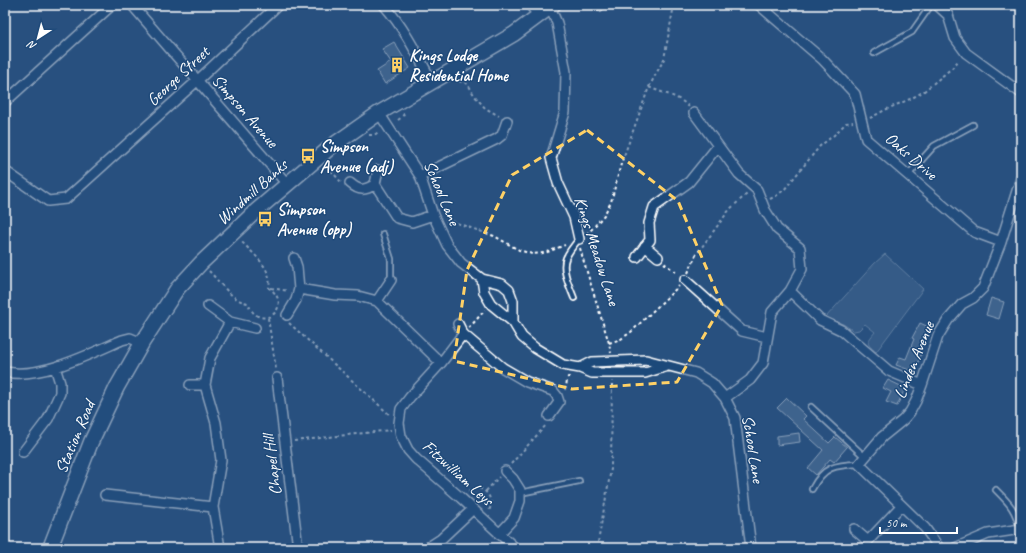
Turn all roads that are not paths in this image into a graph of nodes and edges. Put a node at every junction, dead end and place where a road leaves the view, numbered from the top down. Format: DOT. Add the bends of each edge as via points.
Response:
graph roads {
  1 [pos="112,5"];
  2 [pos="132,5"];
  3 [pos="278,5"];
  4 [pos="384,5"];
  5 [pos="530,5"];
  6 [pos="759,5"];
  7 [pos="931,5"];
  8 [pos="936,5"];
  9 [pos="547,10"];
  10 [pos="874,53"];
  11 [pos="198,80"];
  12 [pos="432,82"];
  13 [pos="1021,93"];
  14 [pos="8,100"];
  15 [pos="379,113"];
  16 [pos="694,113"];
  17 [pos="508,121"];
  18 [pos="973,125"];
  19 [pos="718,146"];
  20 [pos="378,170"];
  21 [pos="6,172"];
  22 [pos="908,175"];
  23 [pos="420,176"];
  24 [pos="1021,178"];
  25 [pos="350,183"];
  26 [pos="287,184"];
  27 [pos="375,184"];
  28 [pos="1019,190"];
  29 [pos="434,215"];
  30 [pos="383,234"];
  31 [pos="579,239"];
  32 [pos="1001,242"];
  33 [pos="645,246"];
  34 [pos="637,257"];
  35 [pos="294,258"];
  36 [pos="658,258"];
  37 [pos="482,279"];
  38 [pos="391,280"];
  39 [pos="685,280"];
  40 [pos="298,291"];
  41 [pos="790,291"];
  42 [pos="574,298"];
  43 [pos="377,301"];
  44 [pos="208,306"];
  45 [pos="283,317"];
  46 [pos="230,322"];
  47 [pos="513,322"];
  48 [pos="458,324"];
  49 [pos="255,328"];
  50 [pos="463,334"];
  51 [pos="767,337"];
  52 [pos="142,343"];
  53 [pos="441,364"];
  54 [pos="669,366"];
  55 [pos="55,367"];
  56 [pos="580,368"];
  57 [pos="5,372"];
  58 [pos="277,378"];
  59 [pos="922,384"];
  60 [pos="190,385"];
  61 [pos="205,385"];
  62 [pos="726,398"];
  63 [pos="811,407"];
  64 [pos="549,416"];
  65 [pos="23,452"];
  66 [pos="862,461"];
  67 [pos="505,471"];
  68 [pos="579,481"];
  69 [pos="812,489"];
  70 [pos="996,490"];
  71 [pos="520,493"];
  72 [pos="105,495"];
  73 [pos="901,506"];
  74 [pos="213,507"];
  75 [pos="473,509"];
  76 [pos="854,529"];
  77 [pos="1020,530"];
  78 [pos="500,534"];
  79 [pos="298,547"];
  80 [pos="50,548"];
  81 [pos="220,548"];
  82 [pos="284,548"];
  83 [pos="427,548"];
  84 [pos="515,548"];
  85 [pos="751,548"];
  86 [pos="939,548"];
  87 [pos="955,548"];
  1 -- 14 [label="street"];
  2 -- 11 [label="street, Simpson Avenue"];
  3 -- 11 [label="street, George Street"];
  4 -- 12 [label="street" via="398,20"];
  5 -- 9 [label="street, Kings Meadow Lane"];
  6 -- 22 [label="street, Oaks Drive" via="822,59 855,94 866,139"];
  7 -- 10 [label="lane" via="912,32"];
  8 -- 13 [label="street" via="948,15 955,38 966,53"];
  9 -- 12 [label="main road, Windmill Banks" via="514,34"];
  9 -- 31 [label="street, Kings Meadow Lane" via="557,23 566,72 565,112 552,158 558,183 574,216"];
  11 -- 21 [label="street, George Street" via="66,200 48,201"];
  11 -- 26 [label="street, Simpson Avenue"];
  12 -- 15 [label="main road, Windmill Banks"];
  15 -- 23 [label="street, School Lane"];
  15 -- 26 [label="main road, Windmill Banks" via="332,146"];
  16 -- 19 [label="street"];
  17 -- 23 [label="street" via="502,136 498,139"];
  18 -- 22 [label="lane" via="934,146"];
  19 -- 33 [label="street" via="689,182 654,208 649,223 650,240"];
  19 -- 41 [label="street" via="739,174 757,190 765,210 778,229 800,248 802,269"];
  20 -- 27 [label="street"];
  22 -- 32 [label="street, Oaks Drive" via="974,232"];
  23 -- 29 [label="street, School Lane"];
  24 -- 28 [label="street, Linden Avenue"];
  25 -- 27 [label="street" via="359,189 367,190"];
  26 -- 52 [label="main road, Windmill Banks" via="201,263 177,289"];
  27 -- 29 [label="street" via="397,218 412,222"];
  28 -- 32 [label="street, Linden Avenue"];
  29 -- 37 [label="street, School Lane" via="447,245 461,263"];
  30 -- 38 [label="lane" via="391,259"];
  31 -- 42 [label="lane" via="566,259 565,268"];
  32 -- 59 [label="street, Linden Avenue" via="983,288 962,304 938,336"];
  33 -- 34 [label="street"];
  33 -- 36 [label="street"];
  35 -- 40 [label="street" via="298,267"];
  37 -- 47 [label="street" via="484,292 491,304"];
  37 -- 47 [label="street" via="502,284 509,290 513,301"];
  38 -- 43 [label="street"];
  39 -- 51 [label="street" via="742,331"];
  40 -- 43 [label="street" via="358,296"];
  40 -- 45 [label="street" via="296,300"];
  41 -- 51 [label="street" via="772,312"];
  41 -- 59 [label="street" via="820,320 841,330 889,371"];
  43 -- 53 [label="street"];
  44 -- 46 [label="street"];
  46 -- 49 [label="street"];
  46 -- 61 [label="street" via="210,358"];
  47 -- 56 [label="street" via="522,337 535,348 563,365"];
  48 -- 50 [label="street"];
  50 -- 53 [label="street"];
  50 -- 64 [label="street" via="503,368 527,382 553,391 559,402"];
  51 -- 62 [label="street" via="763,363 750,380"];
  52 -- 55 [label="street" via="130,338 122,340"];
  52 -- 80 [label="main road, Station Road" via="91,442"];
  53 -- 75 [label="street, Fitzwilliam Leys" via="401,409 400,426 403,441 416,459"];
  54 -- 56 [label="street" via="645,373 592,373"];
  54 -- 56 [label="street, School Lane" via="646,360 592,362"];
  54 -- 62 [label="street, School Lane" via="696,373 712,383"];
  55 -- 57 [label="street" via="16,374"];
  55 -- 65 [label="street" via="60,393 48,419"];
  58 -- 79 [label="street, Chapel Hill"];
  59 -- 66 [label="street, Linden Avenue" via="910,412 882,437"];
  60 -- 61 [label="street"];
  61 -- 74 [label="street" via="216,423 221,460"];
  62 -- 85 [label="street, School Lane" via="735,418"];
  63 -- 66 [label="lane"];
  66 -- 69 [label="lane" via="831,468"];
  66 -- 73 [label="street"];
  67 -- 71 [label="street, Fitzwilliam Leys" via="513,479"];
  68 -- 71 [label="lane"];
  70 -- 77 [label="lane" via="1015,512"];
  71 -- 78 [label="street, Fitzwilliam Leys" via="520,502 514,518"];
  72 -- 74 [label="street"];
  73 -- 76 [label="street" via="868,541"];
  73 -- 86 [label="street" via="925,528"];
  74 -- 81 [label="street"];
  75 -- 78 [label="street, Fitzwilliam Leys"];
  75 -- 83 [label="street" via="441,539"];
  77 -- 87 [label="street" via="988,534"];
  78 -- 84 [label="street, Fitzwilliam Leys"];
  79 -- 82 [label="street"];
}
